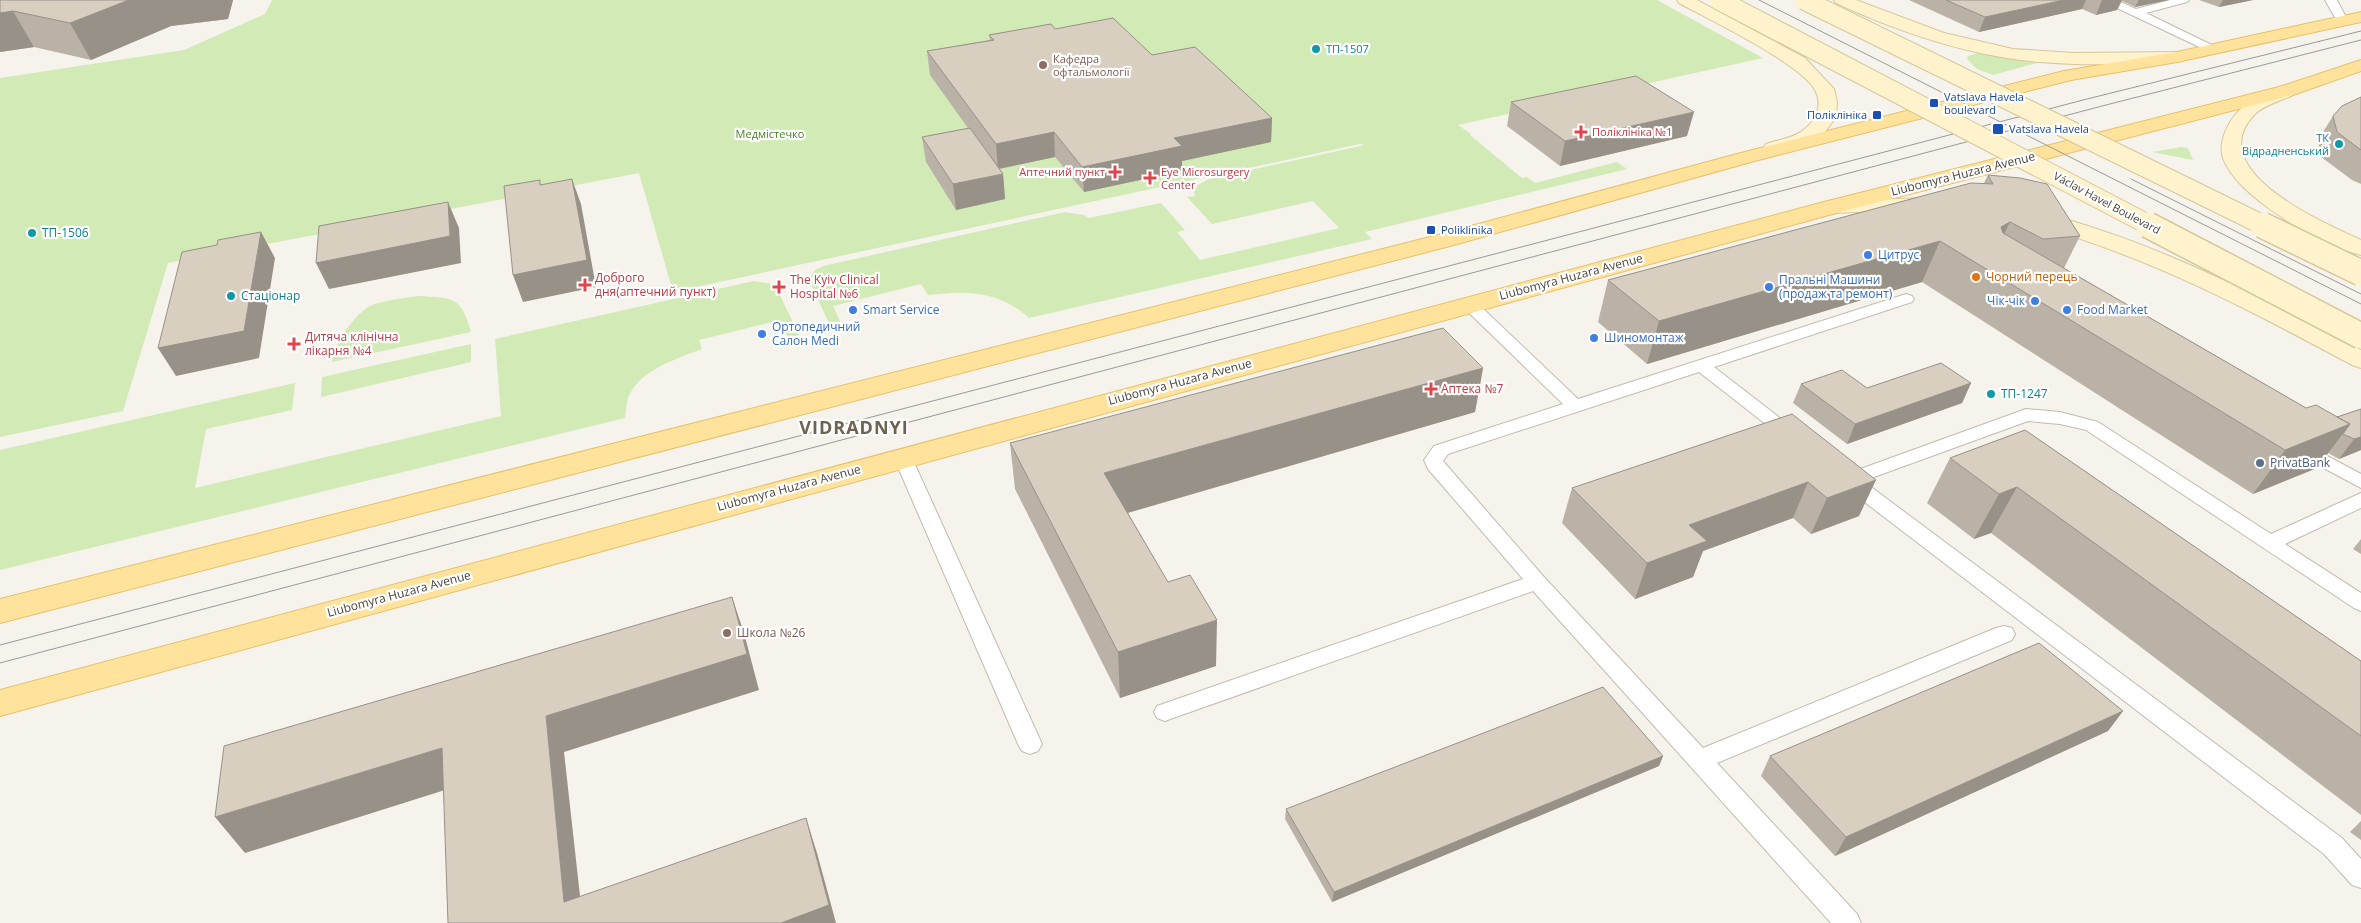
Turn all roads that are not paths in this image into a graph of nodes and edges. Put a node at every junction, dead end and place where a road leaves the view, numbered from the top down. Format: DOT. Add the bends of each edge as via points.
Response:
graph roads {
  1 [pos="1686,0"];
  2 [pos="1719,0"];
  3 [pos="1804,0"];
  4 [pos="1842,0"];
  5 [pos="2106,0"];
  6 [pos="2183,0"];
  7 [pos="2331,0"];
  8 [pos="2137,12"];
  9 [pos="2361,16"];
  10 [pos="2342,21"];
  11 [pos="2214,49"];
  12 [pos="2177,57"];
  13 [pos="2361,65"];
  14 [pos="2286,91"];
  15 [pos="1744,158"];
  16 [pos="1948,204"];
  17 [pos="1832,207"];
  18 [pos="2020,215"];
  19 [pos="2361,248"];
  20 [pos="2361,273"];
  21 [pos="1906,299"];
  22 [pos="1469,304"];
  23 [pos="2361,336"];
  24 [pos="2361,360"];
  25 [pos="1702,366"];
  26 [pos="1576,407"];
  27 [pos="2284,438"];
  28 [pos="1810,450"];
  29 [pos="903,458"];
  30 [pos="2361,482"];
  31 [pos="2361,500"];
  32 [pos="2270,543"];
  33 [pos="1537,582"];
  34 [pos="2361,603"];
  35 [pos="0,611"];
  36 [pos="2004,634"];
  37 [pos="0,703"];
  38 [pos="1165,712"];
  39 [pos="1030,744"];
  40 [pos="1699,760"];
  41 [pos="2361,877"];
  42 [pos="1848,923"];
  1 -- 15 [label="main road" via="1799,62 1825,89 1828,102 1826,117 1818,128 1807,137"];
  2 -- 23 [label="main road, Václav Havel Boulevard, bridge"];
  3 -- 20 [label="main road, bridge"];
  4 -- 12 [label="main road" via="1945,40 1985,49 2079,59"];
  5 -- 8 [label="lane"];
  6 -- 8 [label="lane"];
  7 -- 10 [label="lane"];
  8 -- 11 [label="lane"];
  9 -- 10 [label="main road"];
  10 -- 11 [label="main road"];
  11 -- 12 [label="main road"];
  12 -- 15 [label="main road" via="2070,75"];
  13 -- 14 [label="main road, Liubomyra Huzara Avenue"];
  14 -- 17 [label="main road, Liubomyra Huzara Avenue"];
  14 -- 19 [label="main road" via="2247,110 2234,128 2231,142 2234,160 2246,181 2270,201"];
  15 -- 35 [label="main road" via="1432,244"];
  16 -- 17 [label="main road"];
  17 -- 22 [label="main road, Liubomyra Huzara Avenue"];
  18 -- 24 [label="main road" via="2072,227 2134,248 2246,298"];
  21 -- 25 [label="lane"];
  22 -- 26 [label="lane"];
  22 -- 29 [label="main road, Liubomyra Huzara Avenue"];
  25 -- 26 [label="lane"];
  25 -- 28 [label="lane"];
  26 -- 33 [label="lane" via="1441,450 1433,460"];
  27 -- 30 [label="lane"];
  29 -- 37 [label="main road, Liubomyra Huzara Avenue"];
  29 -- 39 [label="lane"];
  31 -- 32 [label="lane"];
  32 -- 34 [label="lane"];
  32 -- 41 [label="lane" via="2092,426 2046,415 2026,415 1840,474 2333,846"];
  33 -- 38 [label="lane"];
  33 -- 40 [label="lane"];
  36 -- 40 [label="lane"];
  40 -- 42 [label="lane"];
}
